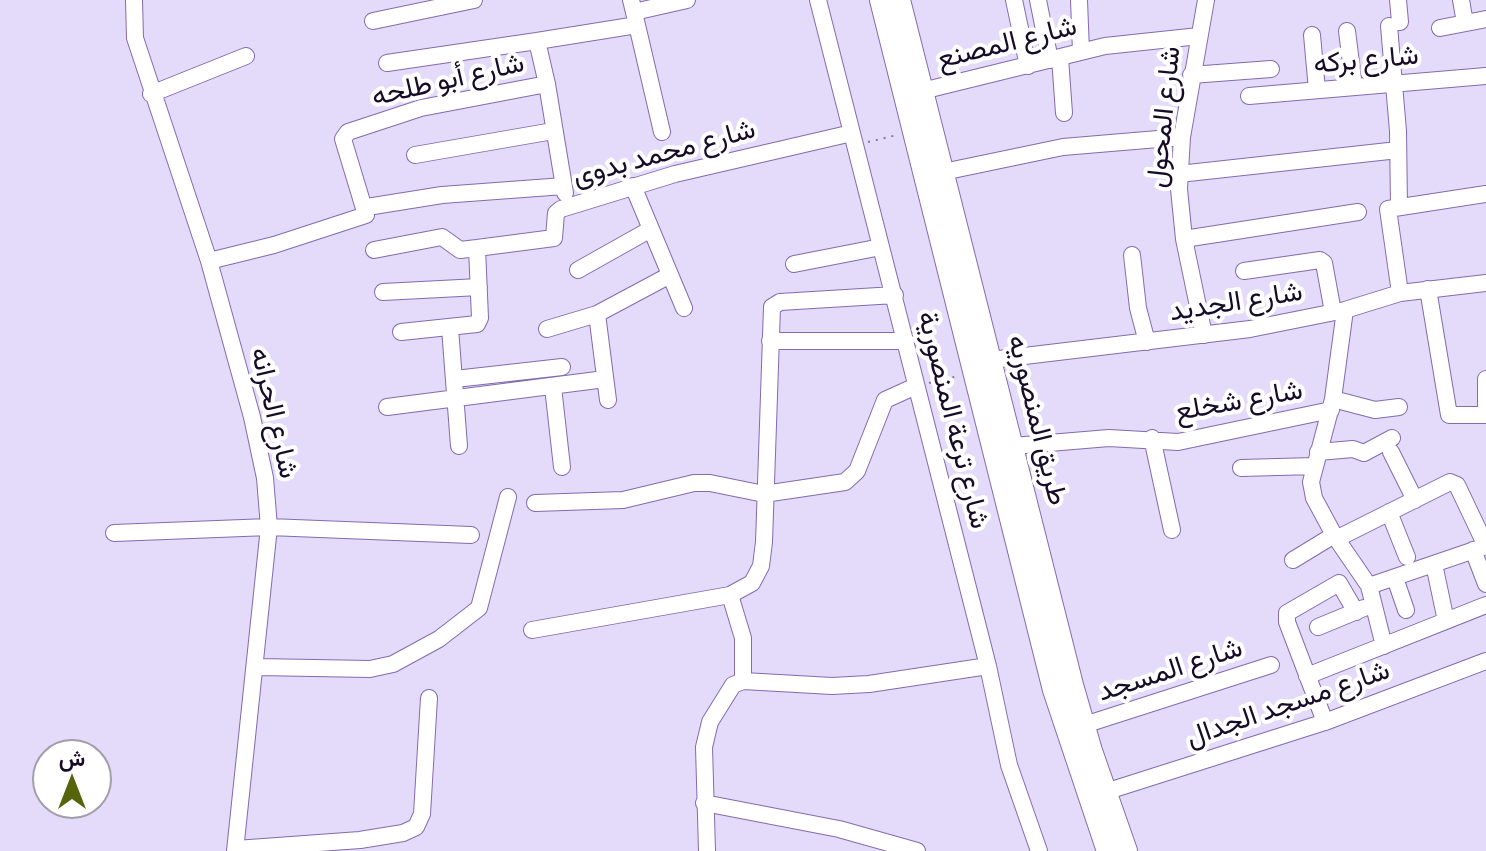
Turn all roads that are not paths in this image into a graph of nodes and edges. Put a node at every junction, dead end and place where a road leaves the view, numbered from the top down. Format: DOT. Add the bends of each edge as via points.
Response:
graph roads {
  1 [pos="134,0"];
  2 [pos="474,0"];
  3 [pos="687,0"];
  4 [pos="818,0"];
  5 [pos="881,0"];
  6 [pos="899,0"];
  7 [pos="1014,0"];
  8 [pos="1038,0"];
  9 [pos="1079,0"];
  10 [pos="1206,0"];
  11 [pos="1398,0"];
  12 [pos="1461,0"];
  13 [pos="634,13"];
  14 [pos="1486,19"];
  15 [pos="373,21"];
  16 [pos="1465,23"];
  17 [pos="1440,28"];
  18 [pos="1347,31"];
  19 [pos="1312,35"];
  20 [pos="1199,36"];
  21 [pos="537,41"];
  22 [pos="1081,52"];
  23 [pos="246,56"];
  24 [pos="1055,59"];
  25 [pos="387,63"];
  26 [pos="1028,66"];
  27 [pos="1271,69"];
  28 [pos="1191,75"];
  29 [pos="1486,76"];
  30 [pos="547,84"];
  31 [pos="1395,84"];
  32 [pos="1354,87"];
  33 [pos="1317,90"];
  34 [pos="922,91"];
  35 [pos="151,94"];
  36 [pos="1249,96"];
  37 [pos="1064,113"];
  38 [pos="553,131"];
  39 [pos="662,132"];
  40 [pos="1182,137"];
  41 [pos="858,138"];
  42 [pos="1398,150"];
  43 [pos="415,155"];
  44 [pos="943,172"];
  45 [pos="1179,174"];
  46 [pos="564,186"];
  47 [pos="633,186"];
  48 [pos="1486,194"];
  49 [pos="367,207"];
  50 [pos="567,207"];
  51 [pos="1399,207"];
  52 [pos="1358,212"];
  53 [pos="651,229"];
  54 [pos="1184,239"];
  55 [pos="881,247"];
  56 [pos="477,248"];
  57 [pos="374,250"];
  58 [pos="1132,255"];
  59 [pos="209,261"];
  60 [pos="794,264"];
  61 [pos="578,270"];
  62 [pos="1244,271"];
  63 [pos="670,275"];
  64 [pos="1486,283"];
  65 [pos="479,287"];
  66 [pos="1428,289"];
  67 [pos="383,292"];
  68 [pos="1400,293"];
  69 [pos="895,295"];
  70 [pos="684,308"];
  71 [pos="1339,311"];
  72 [pos="597,314"];
  73 [pos="450,328"];
  74 [pos="547,329"];
  75 [pos="401,332"];
  76 [pos="1204,335"];
  77 [pos="770,341"];
  78 [pos="906,341"];
  79 [pos="1147,342"];
  80 [pos="991,360"];
  81 [pos="562,367"];
  82 [pos="455,379"];
  83 [pos="605,379"];
  84 [pos="1486,379"];
  85 [pos="921,385"];
  86 [pos="553,387"];
  87 [pos="608,400"];
  88 [pos="457,401"];
  89 [pos="1332,404"];
  90 [pos="387,407"];
  91 [pos="1399,407"];
  92 [pos="1486,415"];
  93 [pos="1152,438"];
  94 [pos="459,446"];
  95 [pos="1013,446"];
  96 [pos="1316,459"];
  97 [pos="562,467"];
  98 [pos="1241,468"];
  99 [pos="764,494"];
  100 [pos="508,497"];
  101 [pos="1415,500"];
  102 [pos="535,503"];
  103 [pos="1389,512"];
  104 [pos="269,527"];
  105 [pos="1172,530"];
  106 [pos="114,533"];
  107 [pos="471,535"];
  108 [pos="1336,536"];
  109 [pos="1480,548"];
  110 [pos="1407,557"];
  111 [pos="1293,560"];
  112 [pos="1434,564"];
  113 [pos="1395,578"];
  114 [pos="1486,584"];
  115 [pos="1370,586"];
  116 [pos="730,595"];
  117 [pos="1374,605"];
  118 [pos="1486,605"];
  119 [pos="1406,610"];
  120 [pos="1356,612"];
  121 [pos="1446,621"];
  122 [pos="1318,627"];
  123 [pos="532,630"];
  124 [pos="1384,646"];
  125 [pos="1486,661"];
  126 [pos="1271,665"];
  127 [pos="988,666"];
  128 [pos="257,667"];
  129 [pos="1307,676"];
  130 [pos="743,681"];
  131 [pos="1063,688"];
  132 [pos="429,698"];
  133 [pos="1325,722"];
  134 [pos="1084,725"];
  135 [pos="1105,792"];
  136 [pos="704,803"];
  137 [pos="236,850"];
  138 [pos="707,851"];
  139 [pos="917,851"];
  140 [pos="1039,851"];
  141 [pos="1108,851"];
  142 [pos="1126,851"];
  1 -- 35 [label="street, شارع الحرانه" via="135,38"];
  2 -- 15 [label="street"];
  3 -- 13 [label="street, شارع أبو طلحه"];
  4 -- 41 [label="street, شارع ترعة المنصورية"];
  5 -- 131 [label="main road, طريق المنصوريه"];
  6 -- 34 [label="main road, طريق المنصوريه"];
  7 -- 26 [label="street"];
  8 -- 24 [label="street"];
  9 -- 22 [label="street"];
  10 -- 20 [label="street, شارع المحول"];
  11 -- 31 [label="street"];
  12 -- 16 [label="street"];
  13 -- 21 [label="street, شارع أبو طلحه"];
  13 -- 39 [label="street"];
  14 -- 16 [label="street"];
  16 -- 17 [label="street"];
  18 -- 32 [label="street"];
  19 -- 33 [label="street"];
  20 -- 22 [label="street, شارع المصنع" via="1139,40"];
  20 -- 28 [label="street, شارع المحول"];
  21 -- 25 [label="street"];
  21 -- 30 [label="street, شارع أبو طلحه"];
  22 -- 24 [label="street, شارع المصنع"];
  23 -- 35 [label="street"];
  24 -- 26 [label="street, شارع المصنع"];
  24 -- 37 [label="street"];
  26 -- 34 [label="street, شارع المصنع"];
  27 -- 28 [label="street"];
  28 -- 40 [label="street, شارع المحول"];
  29 -- 31 [label="street, شارع بركه"];
  30 -- 38 [label="street"];
  30 -- 49 [label="street, شارع أبو طلحه" via="421,108 343,135"];
  31 -- 32 [label="street, شارع بركه"];
  31 -- 42 [label="street"];
  32 -- 33 [label="street, شارع بركه"];
  33 -- 36 [label="street, شارع بركه"];
  34 -- 44 [label="main road, طريق المنصوريه"];
  35 -- 59 [label="street, شارع الحرانه"];
  38 -- 43 [label="street"];
  38 -- 46 [label="street"];
  40 -- 44 [label="street" via="1063,147"];
  40 -- 45 [label="street, شارع المحول"];
  41 -- 47 [label="street, شارع محمد بدوى"];
  41 -- 55 [label="street, شارع ترعة المنصورية"];
  42 -- 45 [label="street"];
  42 -- 51 [label="street"];
  44 -- 80 [label="main road, طريق المنصوريه"];
  45 -- 54 [label="street, شارع المحول"];
  46 -- 49 [label="street"];
  46 -- 50 [label="street"];
  47 -- 50 [label="street, شارع محمد بدوى"];
  47 -- 53 [label="street"];
  48 -- 51 [label="street"];
  49 -- 59 [label="street" via="361,218"];
  50 -- 56 [label="street, شارع محمد بدوى" via="556,213 554,238"];
  51 -- 68 [label="street" via="1387,212"];
  52 -- 54 [label="street"];
  53 -- 61 [label="street"];
  53 -- 63 [label="street"];
  54 -- 76 [label="street, شارع المحول"];
  55 -- 60 [label="street"];
  55 -- 69 [label="street, شارع ترعة المنصورية"];
  56 -- 57 [label="street" via="460,250 442,237"];
  56 -- 65 [label="street"];
  58 -- 79 [label="street"];
  59 -- 104 [label="street, شارع الحرانه" via="252,417"];
  62 -- 71 [label="street" via="1320,260"];
  63 -- 70 [label="street"];
  63 -- 72 [label="street"];
  64 -- 66 [label="street, شارع الجديد"];
  65 -- 67 [label="street"];
  65 -- 73 [label="street" via="479,321"];
  66 -- 68 [label="street, شارع الجديد"];
  66 -- 92 [label="street" via="1447,412"];
  68 -- 71 [label="street, شارع الجديد"];
  69 -- 77 [label="street" via="776,302"];
  69 -- 78 [label="street, شارع ترعة المنصورية"];
  71 -- 76 [label="street, شارع الجديد"];
  71 -- 89 [label="street"];
  72 -- 74 [label="street"];
  72 -- 83 [label="street"];
  73 -- 75 [label="street"];
  73 -- 82 [label="street"];
  76 -- 79 [label="street, شارع الجديد"];
  77 -- 78 [label="street"];
  77 -- 99 [label="street"];
  78 -- 85 [label="street, شارع ترعة المنصورية"];
  79 -- 80 [label="street, شارع الجديد"];
  80 -- 95 [label="main road, طريق المنصوريه"];
  81 -- 82 [label="street"];
  82 -- 88 [label="street"];
  83 -- 86 [label="street"];
  83 -- 87 [label="street"];
  84 -- 92 [label="street"];
  85 -- 99 [label="street" via="885,400 852,478"];
  85 -- 127 [label="street, شارع ترعة المنصورية"];
  86 -- 88 [label="street"];
  86 -- 97 [label="street"];
  88 -- 90 [label="street"];
  88 -- 94 [label="street"];
  89 -- 91 [label="street" via="1375,410"];
  89 -- 93 [label="street, شارع شخلع" via="1196,440"];
  89 -- 96 [label="street"];
  93 -- 95 [label="street, شارع شخلع"];
  93 -- 105 [label="street"];
  95 -- 131 [label="main road, طريق المنصوريه"];
  96 -- 98 [label="street"];
  96 -- 101 [label="street" via="1392,445"];
  96 -- 108 [label="street" via="1312,490"];
  99 -- 102 [label="street" via="710,483 623,500"];
  99 -- 116 [label="street" via="761,566 752,583"];
  100 -- 128 [label="street" via="487,592 479,608 439,639 393,664 370,669"];
  101 -- 103 [label="street"];
  101 -- 109 [label="street" via="1455,482"];
  103 -- 108 [label="street"];
  103 -- 110 [label="street"];
  104 -- 106 [label="street"];
  104 -- 107 [label="street"];
  104 -- 128 [label="street, شارع الحرانه"];
  108 -- 111 [label="street"];
  108 -- 115 [label="street"];
  109 -- 112 [label="street"];
  109 -- 114 [label="street"];
  112 -- 113 [label="street"];
  112 -- 121 [label="street"];
  113 -- 115 [label="street"];
  113 -- 119 [label="street"];
  115 -- 117 [label="street"];
  116 -- 123 [label="street"];
  116 -- 130 [label="street" via="743,638"];
  117 -- 120 [label="street"];
  117 -- 124 [label="street"];
  118 -- 121 [label="street"];
  120 -- 122 [label="street"];
  120 -- 129 [label="street" via="1339,583 1287,613"];
  121 -- 124 [label="street"];
  124 -- 129 [label="street"];
  125 -- 133 [label="street, شارع مسجد الجدال"];
  126 -- 134 [label="street, شارع المسجد"];
  127 -- 130 [label="street" via="869,684"];
  127 -- 140 [label="street, شارع ترعة المنصورية" via="1017,795"];
  128 -- 137 [label="street, شارع الحرانه"];
  129 -- 133 [label="street"];
  130 -- 136 [label="street" via="728,690 706,734"];
  131 -- 134 [label="main road, طريق المنصوريه"];
  131 -- 141 [label="main road, طريق المنصوريه"];
  132 -- 137 [label="street" via="422,814 416,827 360,840"];
  133 -- 135 [label="street, شارع مسجد الجدال"];
  134 -- 135 [label="main road, طريق المنصوريه"];
  135 -- 142 [label="main road, طريق المنصوريه"];
  136 -- 138 [label="street"];
  136 -- 139 [label="street" via="839,829"];
}
